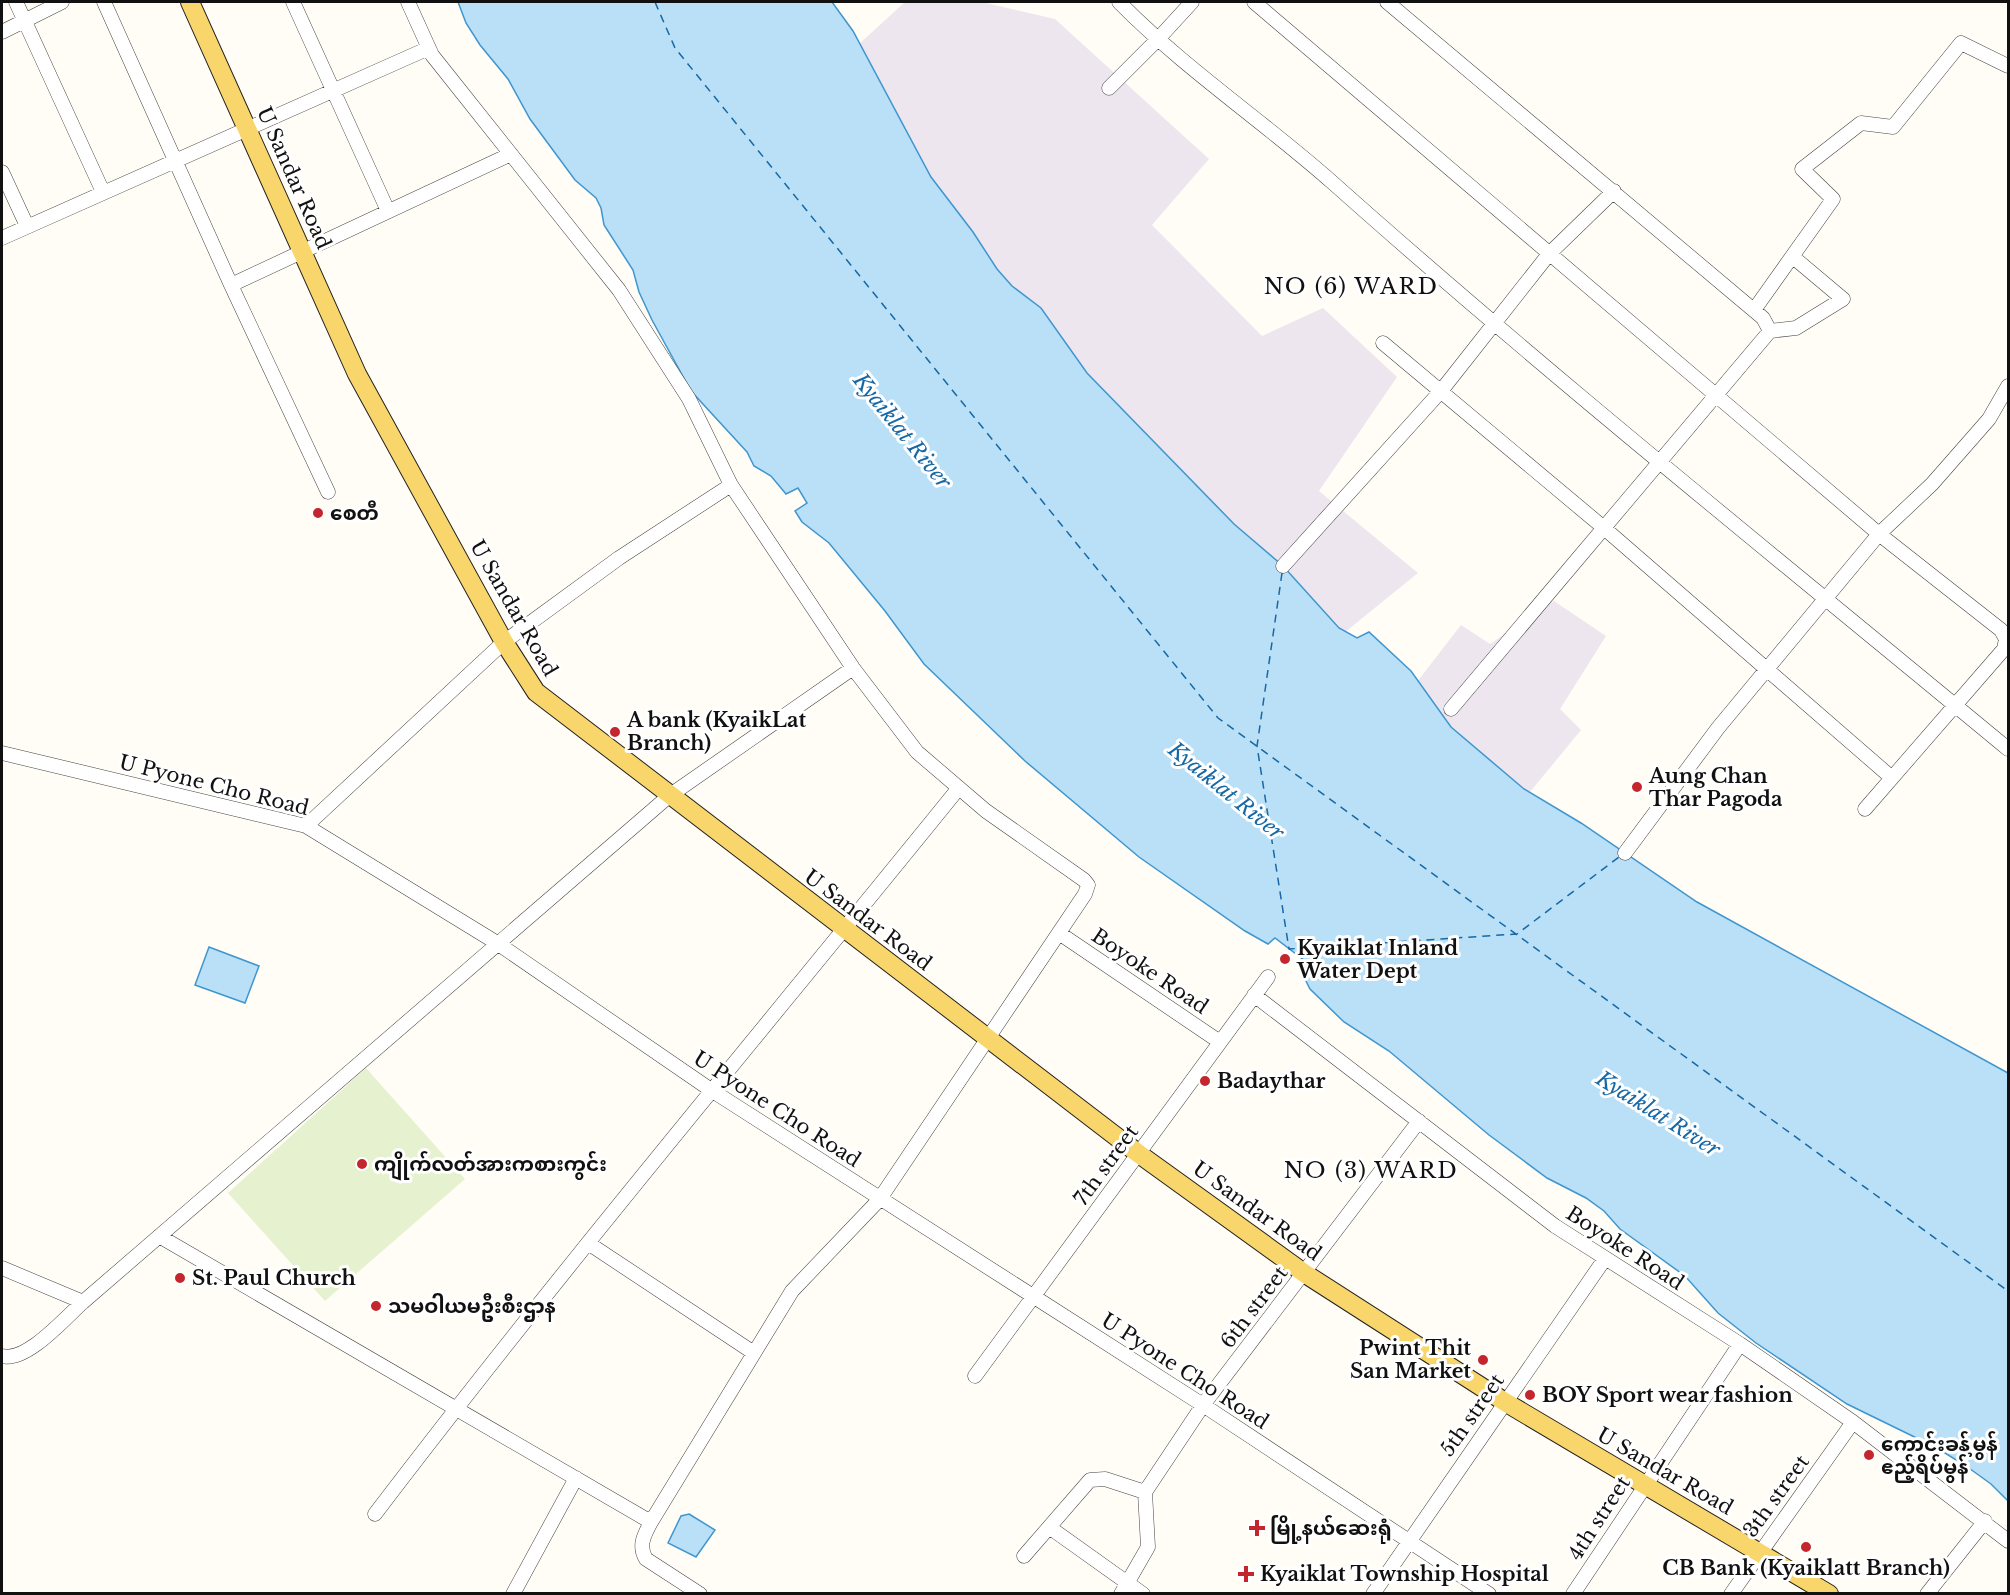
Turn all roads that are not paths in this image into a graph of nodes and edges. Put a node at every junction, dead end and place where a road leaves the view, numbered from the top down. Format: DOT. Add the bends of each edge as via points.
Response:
graph roads {
  1 [pos="16,2"];
  2 [pos="62,2"];
  3 [pos="104,2"];
  4 [pos="190,2"];
  5 [pos="292,2"];
  6 [pos="408,2"];
  7 [pos="1119,2"];
  8 [pos="1192,2"];
  9 [pos="1254,2"];
  10 [pos="1387,2"];
  11 [pos="26,20"];
  12 [pos="2,32"];
  13 [pos="1159,38"];
  14 [pos="429,48"];
  15 [pos="2008,66"];
  16 [pos="1109,88"];
  17 [pos="333,92"];
  18 [pos="248,130"];
  19 [pos="511,154"];
  20 [pos="177,160"];
  21 [pos="2,172"];
  22 [pos="1614,191"];
  23 [pos="103,192"];
  24 [pos="387,211"];
  25 [pos="27,226"];
  26 [pos="2,238"];
  27 [pos="303,252"];
  28 [pos="1549,254"];
  29 [pos="1793,257"];
  30 [pos="231,285"];
  31 [pos="1754,310"];
  32 [pos="1493,323"];
  33 [pos="1770,331"];
  34 [pos="1383,343"];
  35 [pos="2008,386"];
  36 [pos="1441,391"];
  37 [pos="1715,395"];
  38 [pos="1660,462"];
  39 [pos="732,485"];
  40 [pos="328,492"];
  41 [pos="1604,528"];
  42 [pos="1879,534"];
  43 [pos="1283,566"];
  44 [pos="1825,598"];
  45 [pos="504,642"];
  46 [pos="853,668"];
  47 [pos="1767,669"];
  48 [pos="1956,706"];
  49 [pos="1451,709"];
  50 [pos="2008,749"];
  51 [pos="2,753"];
  52 [pos="1892,778"];
  53 [pos="958,789"];
  54 [pos="669,796"];
  55 [pos="1866,809"];
  56 [pos="306,826"];
  57 [pos="1624,853"];
  58 [pos="844,930"];
  59 [pos="1059,933"];
  60 [pos="497,943"];
  61 [pos="1268,977"];
  62 [pos="1254,995"];
  63 [pos="988,1039"];
  64 [pos="1220,1042"];
  65 [pos="711,1089"];
  66 [pos="1419,1121"];
  67 [pos="1139,1154"];
  68 [pos="879,1200"];
  69 [pos="159,1236"];
  70 [pos="588,1243"];
  71 [pos="1604,1260"];
  72 [pos="2,1268"];
  73 [pos="1304,1273"];
  74 [pos="1033,1297"];
  75 [pos="83,1302"];
  76 [pos="1740,1344"];
  77 [pos="754,1353"];
  78 [pos="2,1356"];
  79 [pos="975,1376"];
  80 [pos="1505,1402"];
  81 [pos="1203,1406"];
  82 [pos="456,1407"];
  83 [pos="1853,1422"];
  84 [pos="576,1479"];
  85 [pos="1644,1485"];
  86 [pos="1145,1492"];
  87 [pos="375,1514"];
  88 [pos="1984,1521"];
  89 [pos="651,1522"];
  90 [pos="1049,1527"];
  91 [pos="2008,1541"];
  92 [pos="1409,1542"];
  93 [pos="1760,1552"];
  94 [pos="1024,1556"];
  95 [pos="1124,1588"];
  96 [pos="513,1593"];
  97 [pos="700,1593"];
  98 [pos="1143,1593"];
  99 [pos="1373,1593"];
  100 [pos="1489,1593"];
  101 [pos="1573,1593"];
  102 [pos="1731,1593"];
  103 [pos="1829,1593"];
  104 [pos="1927,1593"];
  1 -- 11 [label="street"];
  2 -- 11 [label="street"];
  3 -- 20 [label="street"];
  4 -- 18 [label="main road, U Sandar Road"];
  5 -- 17 [label="street"];
  6 -- 14 [label="street"];
  7 -- 13 [label="street"];
  8 -- 13 [label="street"];
  9 -- 28 [label="street"];
  10 -- 22 [label="street"];
  11 -- 12 [label="street"];
  11 -- 23 [label="street"];
  13 -- 16 [label="street"];
  13 -- 32 [label="street"];
  14 -- 17 [label="street"];
  14 -- 19 [label="street"];
  15 -- 29 [label="street" via="1961,43 1893,128 1861,123 1802,169 1833,199"];
  17 -- 18 [label="street"];
  17 -- 24 [label="street"];
  18 -- 20 [label="street"];
  18 -- 27 [label="main road, U Sandar Road"];
  19 -- 24 [label="street"];
  19 -- 39 [label="street" via="619,290 689,399"];
  20 -- 23 [label="street"];
  20 -- 30 [label="street"];
  21 -- 25 [label="street"];
  22 -- 28 [label="street"];
  22 -- 31 [label="street"];
  23 -- 25 [label="street"];
  24 -- 27 [label="street"];
  25 -- 26 [label="street"];
  27 -- 30 [label="street"];
  27 -- 45 [label="main road, U Sandar Road" via="357,374"];
  28 -- 32 [label="street"];
  28 -- 37 [label="street"];
  29 -- 31 [label="street"];
  29 -- 33 [label="street" via="1843,299 1796,328"];
  30 -- 40 [label="street"];
  31 -- 33 [label="street"];
  32 -- 36 [label="street"];
  32 -- 38 [label="street"];
  33 -- 37 [label="street"];
  34 -- 36 [label="street"];
  35 -- 42 [label="street" via="1989,419 1932,484"];
  36 -- 41 [label="street"];
  36 -- 43 [label="street"];
  37 -- 38 [label="street"];
  37 -- 42 [label="street"];
  38 -- 41 [label="street"];
  38 -- 44 [label="street"];
  39 -- 45 [label="street" via="619,558"];
  39 -- 46 [label="street"];
  41 -- 47 [label="street"];
  41 -- 49 [label="street"];
  42 -- 44 [label="street"];
  42 -- 48 [label="street" via="2001,630 2006,639 2004,649"];
  44 -- 47 [label="street"];
  44 -- 48 [label="street"];
  45 -- 54 [label="main road, U Sandar Road" via="536,692"];
  45 -- 56 [label="street"];
  46 -- 53 [label="street" via="917,752"];
  46 -- 54 [label="street"];
  47 -- 52 [label="street"];
  47 -- 57 [label="street"];
  48 -- 50 [label="street"];
  48 -- 52 [label="street"];
  51 -- 56 [label="street, U Pyone Cho Road"];
  52 -- 55 [label="street"];
  53 -- 58 [label="street"];
  53 -- 59 [label="street" via="1086,882 1087,891"];
  54 -- 58 [label="main road, U Sandar Road"];
  54 -- 60 [label="street"];
  56 -- 60 [label="street, U Pyone Cho Road"];
  58 -- 63 [label="main road, U Sandar Road"];
  58 -- 65 [label="street"];
  59 -- 63 [label="street"];
  59 -- 64 [label="street, Boyoke Road"];
  60 -- 65 [label="street, U Pyone Cho Road"];
  60 -- 69 [label="street"];
  61 -- 62 [label="street, 7th street"];
  62 -- 64 [label="street, 7th street"];
  62 -- 66 [label="street, Boyoke Road"];
  63 -- 67 [label="main road, U Sandar Road"];
  63 -- 68 [label="street"];
  64 -- 67 [label="street, 7th street"];
  65 -- 68 [label="street, U Pyone Cho Road"];
  65 -- 70 [label="street"];
  66 -- 71 [label="street, Boyoke Road"];
  66 -- 73 [label="street, 6th street"];
  67 -- 73 [label="main road, U Sandar Road"];
  67 -- 74 [label="street, 7th street"];
  68 -- 74 [label="street, U Pyone Cho Road"];
  68 -- 77 [label="street" via="792,1291"];
  69 -- 75 [label="street"];
  69 -- 82 [label="street"];
  70 -- 77 [label="street"];
  70 -- 82 [label="street"];
  71 -- 76 [label="street, Boyoke Road"];
  71 -- 80 [label="street, 5th street"];
  72 -- 75 [label="street"];
  73 -- 80 [label="main road, U Sandar Road"];
  73 -- 81 [label="street, 6th street"];
  74 -- 79 [label="street, 7th street"];
  74 -- 81 [label="street, U Pyone Cho Road"];
  75 -- 78 [label="street" via="26,1353"];
  76 -- 83 [label="street, Boyoke Road"];
  76 -- 85 [label="street, 4th street"];
  77 -- 89 [label="street"];
  80 -- 85 [label="main road, U Sandar Road"];
  80 -- 92 [label="street, 5th street"];
  81 -- 86 [label="street, 6th street"];
  81 -- 92 [label="street, U Pyone Cho Road"];
  82 -- 84 [label="street"];
  82 -- 87 [label="street"];
  83 -- 88 [label="street, Boyoke Road"];
  83 -- 93 [label="street, 3th street"];
  84 -- 89 [label="street"];
  84 -- 96 [label="street"];
  85 -- 93 [label="main road, U Sandar Road"];
  85 -- 101 [label="street, 4th street"];
  86 -- 90 [label="street" via="1105,1479 1090,1480"];
  86 -- 95 [label="street" via="1148,1547"];
  88 -- 91 [label="street, Boyoke Road"];
  88 -- 104 [label="street"];
  89 -- 97 [label="street" via="642,1541 646,1559"];
  90 -- 94 [label="street"];
  90 -- 95 [label="street"];
  92 -- 99 [label="street, 5th street"];
  92 -- 100 [label="street, U Pyone Cho Road"];
  93 -- 102 [label="street, 3th street"];
  93 -- 103 [label="main road, U Sandar Road"];
  95 -- 98 [label="street"];
}
